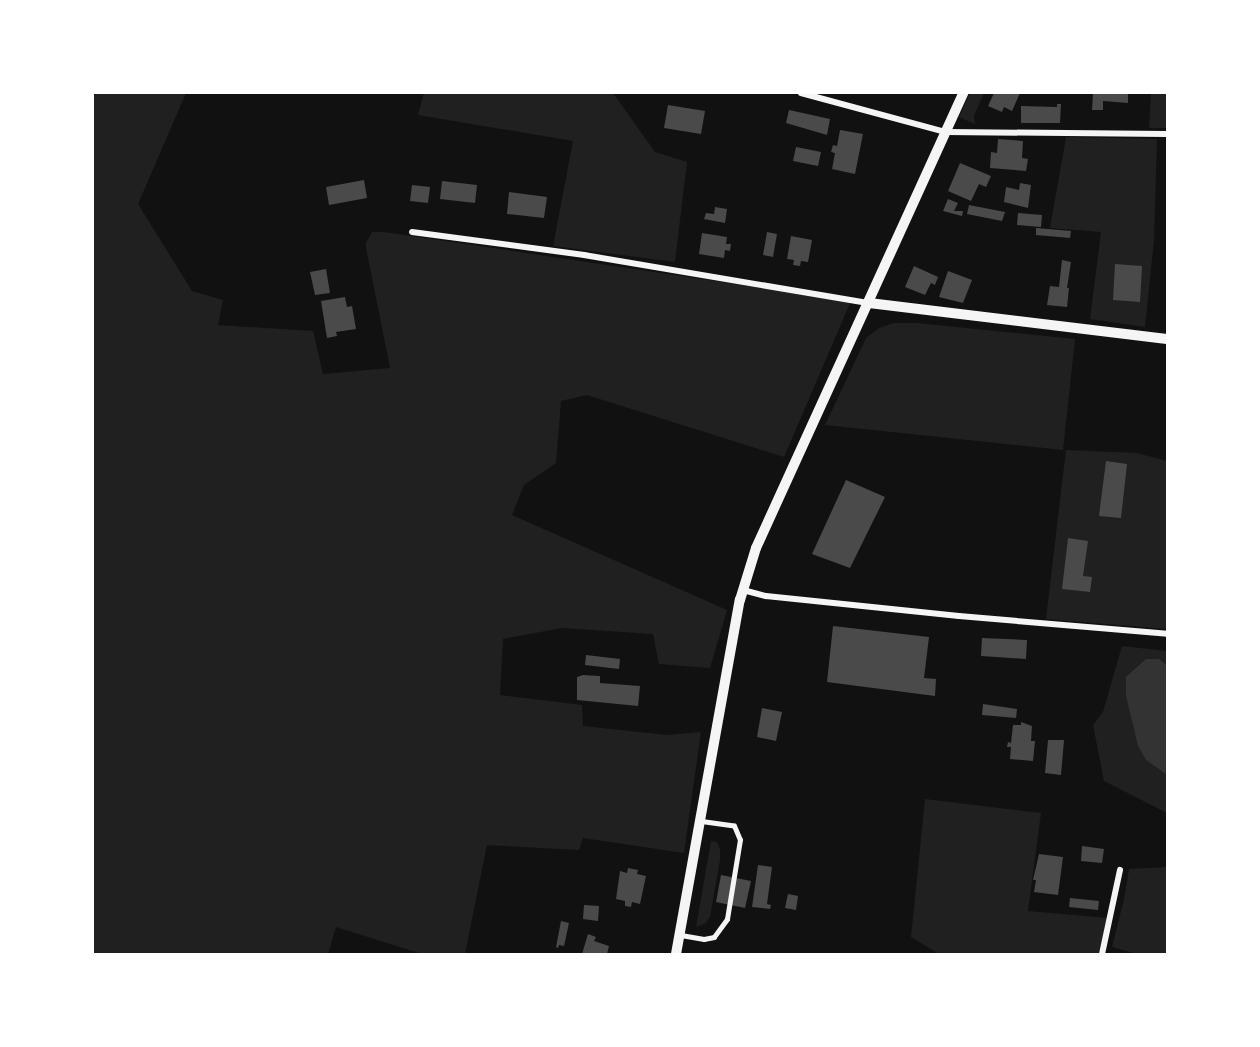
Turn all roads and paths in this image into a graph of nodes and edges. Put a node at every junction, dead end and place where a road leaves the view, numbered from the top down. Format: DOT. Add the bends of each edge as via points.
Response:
graph roads {
  1 [pos="801,93"];
  2 [pos="963,93"];
  3 [pos="946,132"];
  4 [pos="1167,134"];
  5 [pos="412,232"];
  6 [pos="869,303"];
  7 [pos="1167,339"];
  8 [pos="743,590"];
  9 [pos="1167,634"];
  10 [pos="700,821"];
  11 [pos="1120,870"];
  12 [pos="679,934"];
  13 [pos="676,954"];
  14 [pos="1102,954"];
  1 -- 3 [label="street"];
  2 -- 3 [label="street"];
  3 -- 4 [label="street"];
  3 -- 6 [label="street"];
  5 -- 6 [label="street" via="584,255"];
  6 -- 7 [label="street"];
  6 -- 8 [label="street" via="756,548"];
  8 -- 9 [label="street" via="766,596"];
  8 -- 10 [label="street"];
  10 -- 12 [label="street"];
  10 -- 12 [label="lane" via="734,826 740,840 727,919 714,937"];
  11 -- 14 [label="street"];
  12 -- 13 [label="street"];
}
